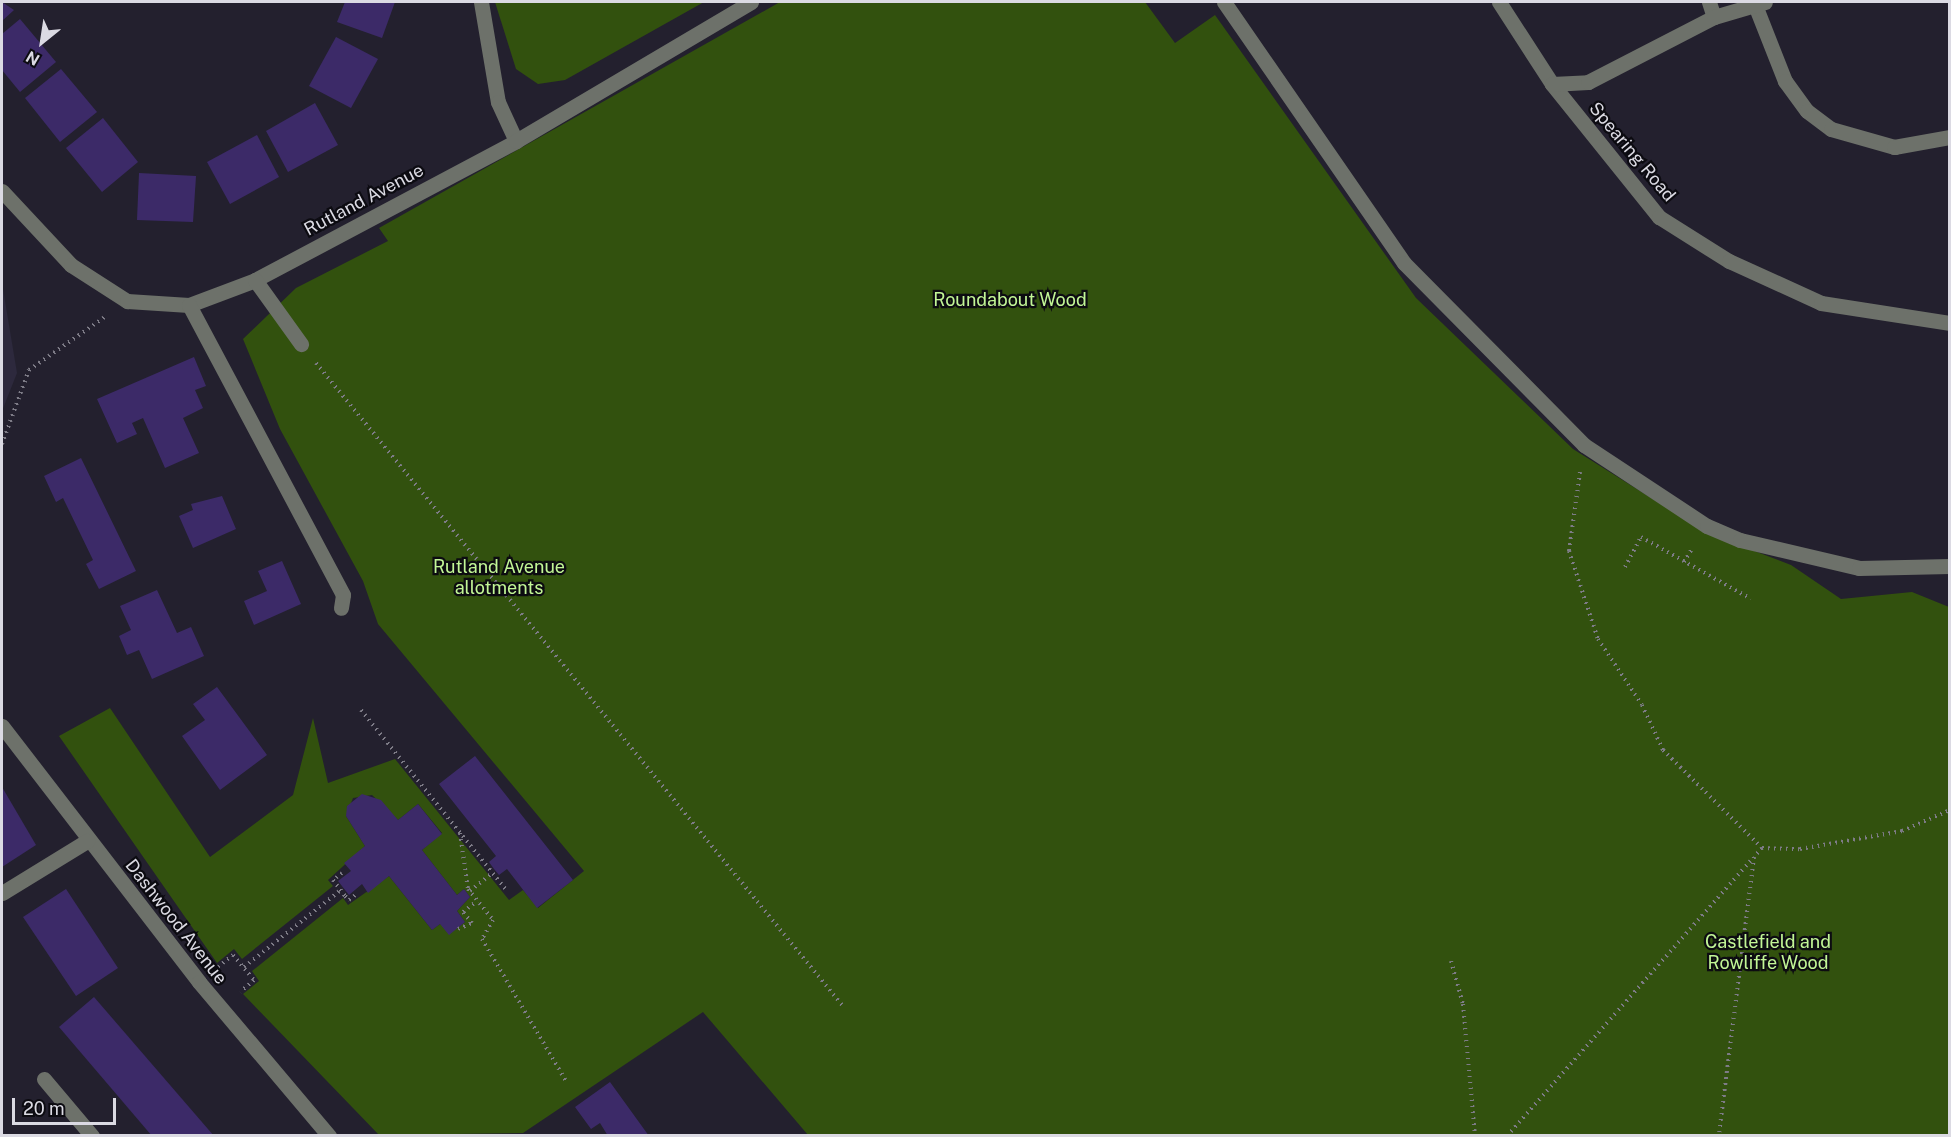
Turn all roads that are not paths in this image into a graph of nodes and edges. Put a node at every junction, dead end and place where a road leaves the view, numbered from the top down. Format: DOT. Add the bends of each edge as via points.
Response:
graph roads {
  1 [pos="481,2"];
  2 [pos="751,2"];
  3 [pos="1224,2"];
  4 [pos="1498,2"];
  5 [pos="1709,2"];
  6 [pos="1760,3"];
  7 [pos="1714,17"];
  8 [pos="1552,84"];
  9 [pos="1950,137"];
  10 [pos="516,141"];
  11 [pos="2,191"];
  12 [pos="255,280"];
  13 [pos="189,305"];
  14 [pos="1950,323"];
  15 [pos="302,344"];
  16 [pos="1950,566"];
  17 [pos="341,608"];
  18 [pos="2,726"];
  19 [pos="87,841"];
  20 [pos="2,893"];
  21 [pos="44,1079"];
  22 [pos="92,1136"];
  23 [pos="329,1136"];
  1 -- 10 [label="street" via="498,102"];
  2 -- 10 [label="street, Rutland Avenue"];
  3 -- 16 [label="street" via="1404,263 1584,446 1707,526 1740,540 1859,568"];
  4 -- 8 [label="street, Spearing Road"];
  5 -- 7 [label="street"];
  6 -- 7 [label="street"];
  6 -- 9 [label="street" via="1785,81 1807,111 1831,129 1894,147"];
  7 -- 8 [label="street" via="1588,82"];
  8 -- 14 [label="street, Spearing Road" via="1659,217 1729,261 1821,303"];
  10 -- 12 [label="street, Rutland Avenue"];
  11 -- 13 [label="street, Rutland Avenue" via="71,265 127,302"];
  12 -- 13 [label="street, Rutland Avenue"];
  12 -- 15 [label="street"];
  13 -- 17 [label="street" via="343,595"];
  18 -- 19 [label="street, Dashwood Avenue"];
  19 -- 20 [label="street"];
  19 -- 23 [label="street, Dashwood Avenue"];
  21 -- 22 [label="street"];
}
